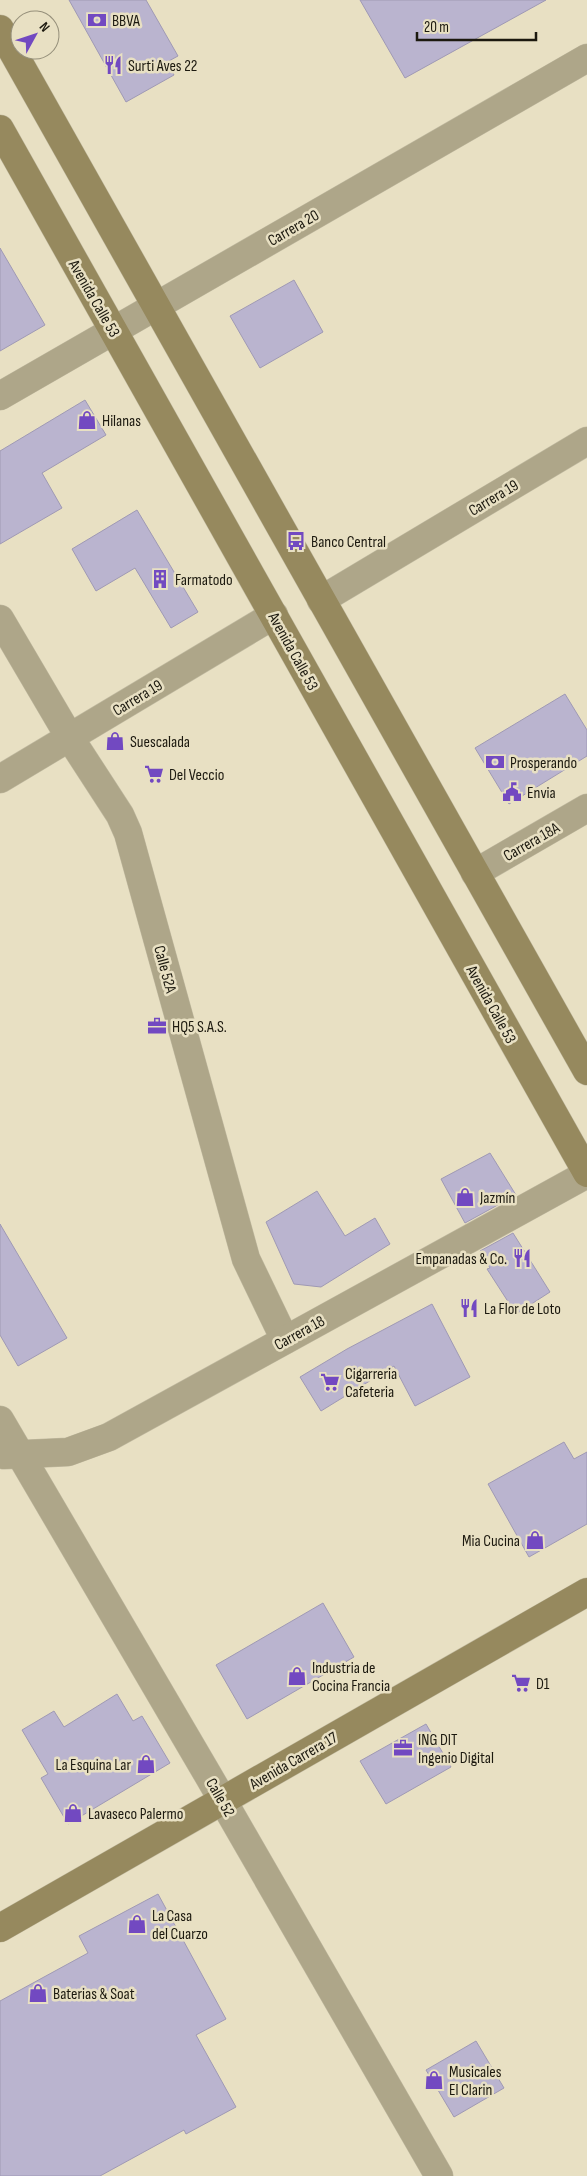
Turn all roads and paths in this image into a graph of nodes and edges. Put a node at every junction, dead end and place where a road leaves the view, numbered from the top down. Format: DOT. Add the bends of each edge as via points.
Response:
graph roads {
  1 [pos="0,29"];
  2 [pos="587,58"];
  3 [pos="0,128"];
  4 [pos="157,307"];
  5 [pos="114,331"];
  6 [pos="0,396"];
  7 [pos="587,441"];
  8 [pos="322,600"];
  9 [pos="274,615"];
  10 [pos="0,619"];
  11 [pos="70,738"];
  12 [pos="0,779"];
  13 [pos="587,808"];
  14 [pos="475,873"];
  15 [pos="587,1071"];
  16 [pos="587,1174"];
  17 [pos="285,1340"];
  18 [pos="0,1420"];
  19 [pos="10,1454"];
  20 [pos="587,1592"];
  21 [pos="222,1800"];
  22 [pos="0,1928"];
  23 [pos="438,2176"];
  1 -- 4 [label="main road"];
  2 -- 4 [label="street, Carrera 20"];
  3 -- 5 [label="main road, Avenida Calle 53"];
  4 -- 5 [label="street, Carrera 20"];
  4 -- 8 [label="main road"];
  5 -- 6 [label="street, Carrera 20"];
  5 -- 9 [label="main road, Avenida Calle 53"];
  7 -- 8 [label="street, Carrera 19"];
  8 -- 14 [label="main road"];
  9 -- 11 [label="street, Carrera 19"];
  9 -- 16 [label="main road, Avenida Calle 53"];
  10 -- 11 [label="street, Calle 52A"];
  11 -- 12 [label="street, Carrera 19"];
  11 -- 17 [label="street, Calle 52A" via="120,814 128,833 246,1259"];
  13 -- 14 [label="street, Carrera 18A"];
  14 -- 15 [label="main road"];
  16 -- 17 [label="street, Carrera 18"];
  17 -- 19 [label="street, Carrera 18" via="109,1437 68,1452"];
  18 -- 19 [label="street, Calle 52"];
  19 -- 21 [label="street, Calle 52"];
  20 -- 21 [label="main road, Avenida Carrera 17"];
  21 -- 22 [label="main road, Avenida Carrera 17"];
  21 -- 23 [label="street, Calle 52"];
}
